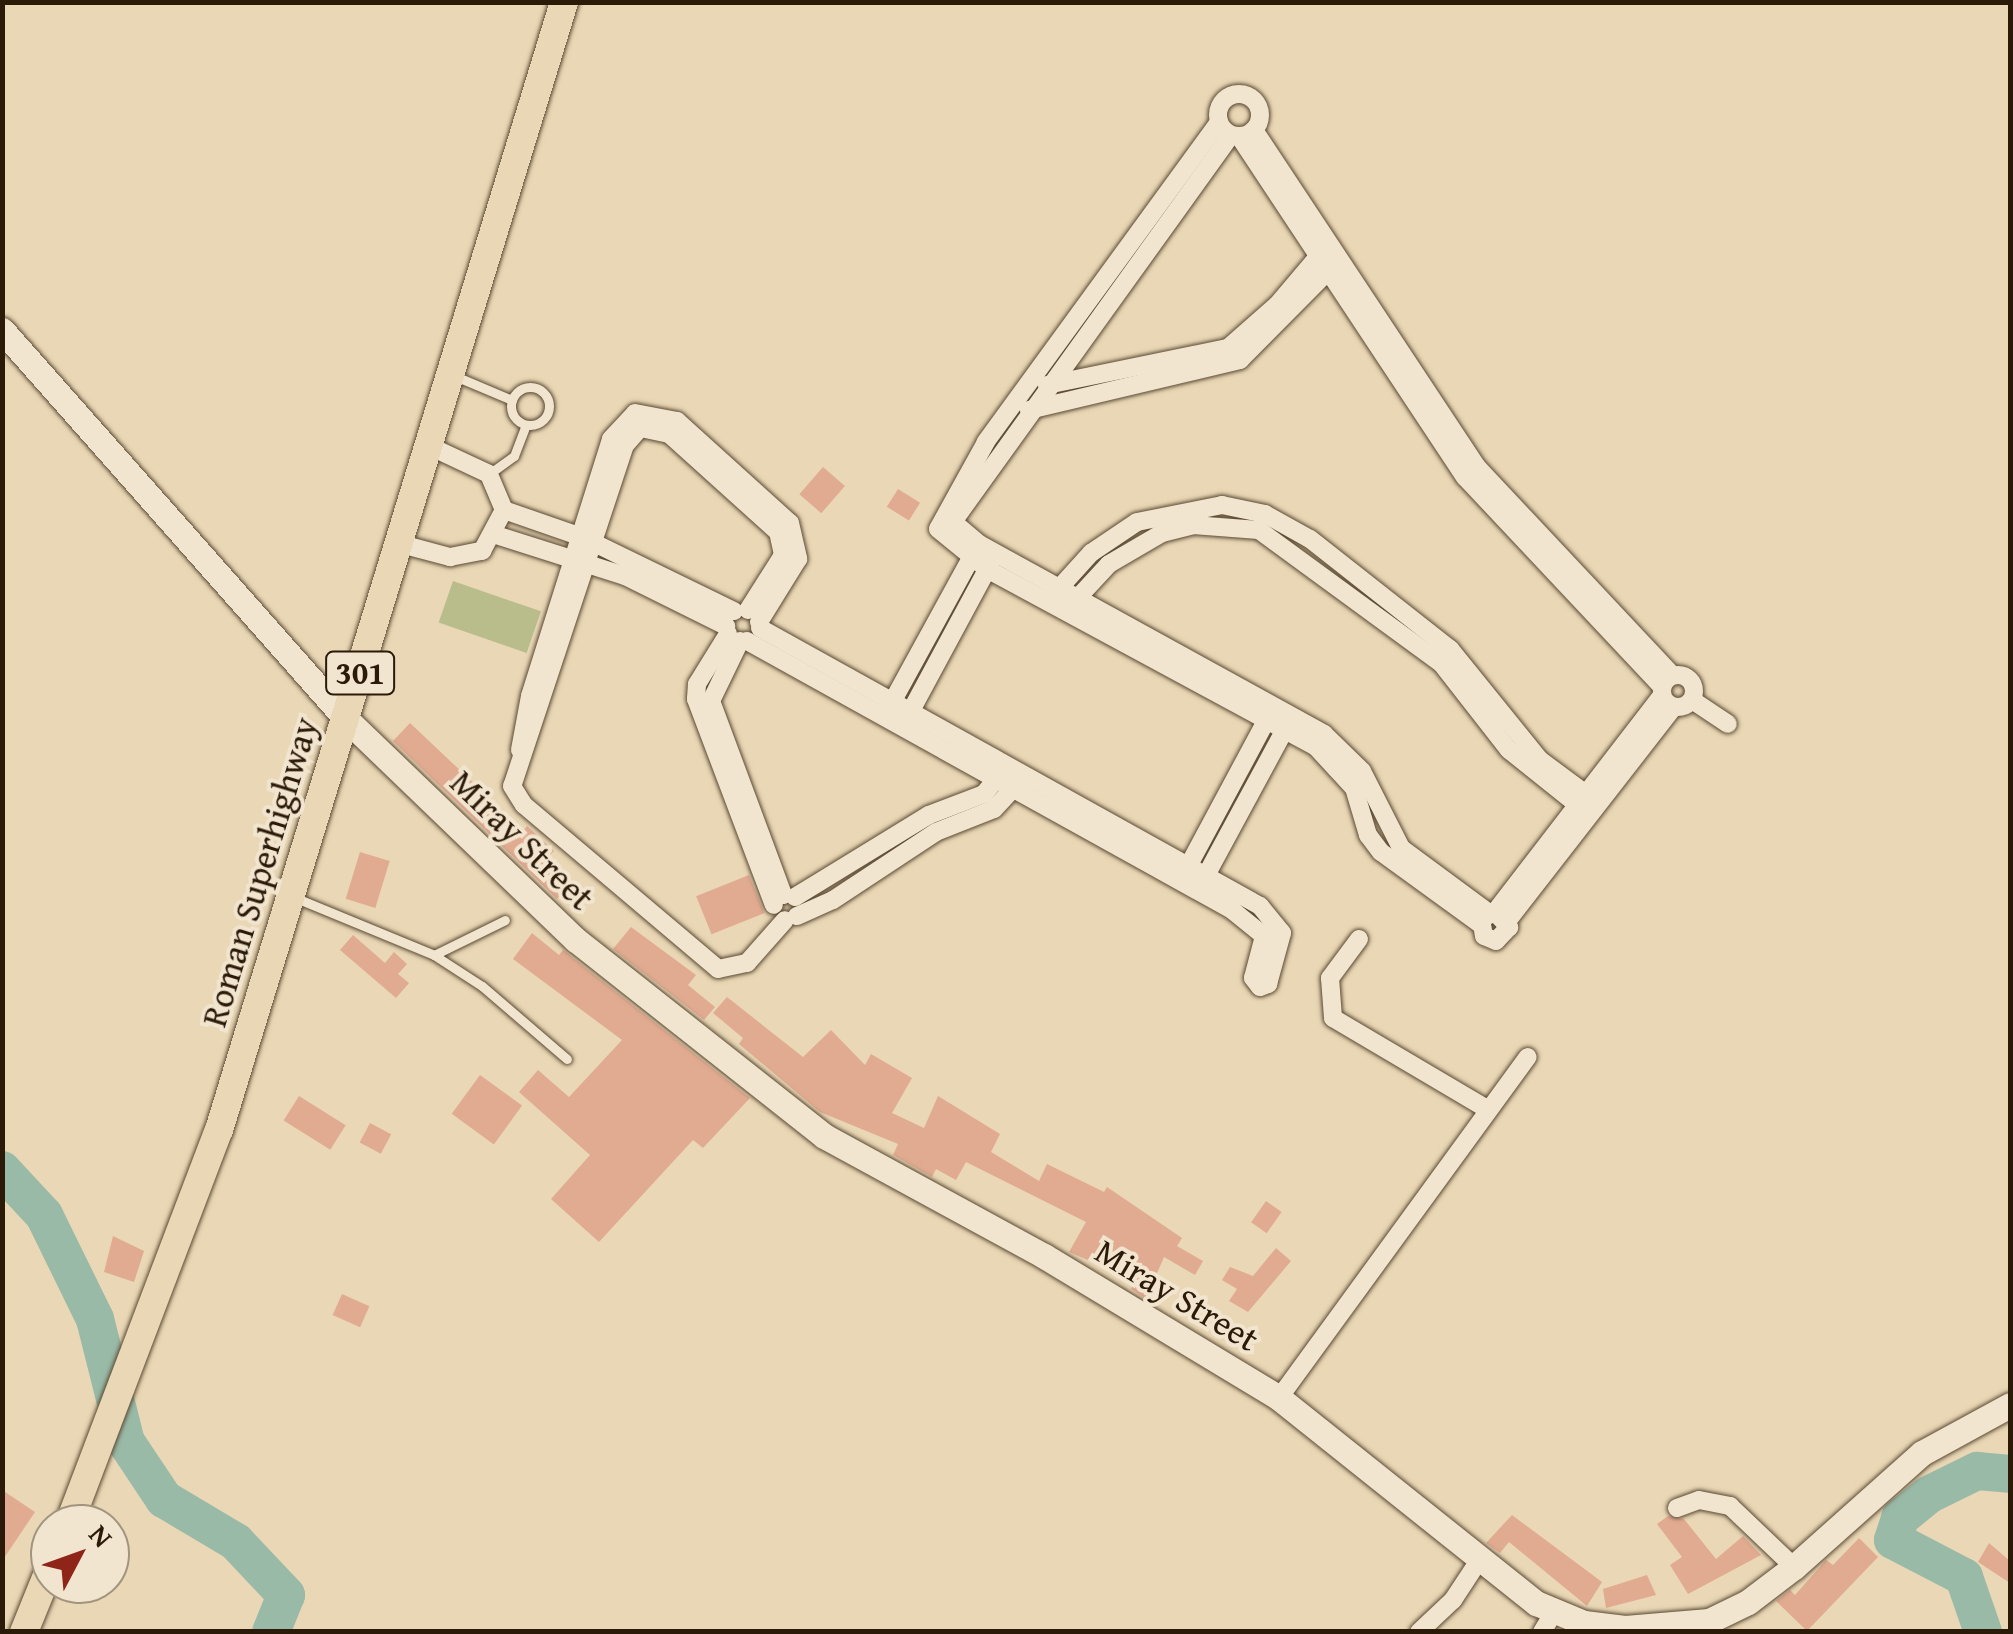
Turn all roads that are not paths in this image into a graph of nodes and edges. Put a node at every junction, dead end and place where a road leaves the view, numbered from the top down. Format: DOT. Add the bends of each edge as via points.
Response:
graph roads {
  1 [pos="564,2"];
  2 [pos="1236,131"];
  3 [pos="1138,232"];
  4 [pos="1154,245"];
  5 [pos="1329,257"];
  6 [pos="2,330"];
  7 [pos="452,375"];
  8 [pos="1122,378"];
  9 [pos="1038,389"];
  10 [pos="512,400"];
  11 [pos="1029,410"];
  12 [pos="526,425"];
  13 [pos="992,446"];
  14 [pos="431,447"];
  15 [pos="489,474"];
  16 [pos="504,510"];
  17 [pos="1193,517"];
  18 [pos="537,520"];
  19 [pos="496,534"];
  20 [pos="588,540"];
  21 [pos="401,544"];
  22 [pos="529,546"];
  23 [pos="983,556"];
  24 [pos="581,561"];
  25 [pos="1057,586"];
  26 [pos="1049,604"];
  27 [pos="946,605"];
  28 [pos="1072,605"];
  29 [pos="964,615"];
  30 [pos="743,627"];
  31 [pos="918,656"];
  32 [pos="936,666"];
  33 [pos="1672,693"];
  34 [pos="894,699"];
  35 [pos="912,709"];
  36 [pos="1270,714"];
  37 [pos="346,718"];
  38 [pos="882,718"];
  39 [pos="1288,723"];
  40 [pos="1728,724"];
  41 [pos="902,729"];
  42 [pos="1242,766"];
  43 [pos="1260,775"];
  44 [pos="1009,778"];
  45 [pos="1582,800"];
  46 [pos="1075,802"];
  47 [pos="1066,820"];
  48 [pos="1209,826"];
  49 [pos="1228,837"];
  50 [pos="1550,851"];
  51 [pos="1184,873"];
  52 [pos="1202,883"];
  53 [pos="294,898"];
  54 [pos="787,906"];
  55 [pos="504,920"];
  56 [pos="1359,939"];
  57 [pos="434,955"];
  58 [pos="1528,1057"];
  59 [pos="567,1060"];
  60 [pos="1485,1108"];
  61 [pos="1279,1398"];
  62 [pos="2010,1406"];
  63 [pos="77,1504"];
  64 [pos="1677,1508"];
  65 [pos="1478,1562"];
  66 [pos="1794,1566"];
  67 [pos="35,1604"];
  68 [pos="1548,1621"];
  69 [pos="24,1632"];
  70 [pos="1419,1632"];
  1 -- 7 [label="main road, Roman Superhighway / 301"];
  2 -- 3 [label="street"];
  2 -- 4 [label="street"];
  2 -- 5 [label="street"];
  3 -- 4 [label="street"];
  3 -- 9 [label="street"];
  4 -- 9 [label="street"];
  5 -- 8 [label="street" via="1248,344"];
  5 -- 33 [label="street" via="1471,472"];
  6 -- 37 [label="street, Miray Street"];
  7 -- 10 [label="lane"];
  7 -- 14 [label="main road, Roman Superhighway / 301"];
  8 -- 9 [label="street"];
  8 -- 11 [label="street"];
  9 -- 11 [label="street"];
  9 -- 13 [label="street"];
  10 -- 12 [label="lane" via="514,416"];
  10 -- 12 [label="lane" via="528,388 546,396 546,416"];
  11 -- 13 [label="street"];
  12 -- 15 [label="lane" via="514,456"];
  13 -- 23 [label="street" via="948,515"];
  14 -- 15 [label="street"];
  14 -- 21 [label="main road, Roman Superhighway / 301"];
  15 -- 16 [label="street"];
  16 -- 18 [label="street"];
  16 -- 19 [label="street"];
  17 -- 25 [label="street" via="1115,534"];
  17 -- 28 [label="street" via="1127,551"];
  17 -- 45 [label="street" via="1239,515 1304,546 1445,656 1535,766"];
  18 -- 20 [label="street"];
  18 -- 22 [label="street"];
  19 -- 21 [label="street" via="482,551 450,557"];
  19 -- 22 [label="street"];
  20 -- 24 [label="street"];
  20 -- 30 [label="street"];
  20 -- 30 [label="street" via="620,424 635,413 677,421 716,464 778,509 798,560"];
  21 -- 37 [label="main road, Roman Superhighway / 301"];
  22 -- 24 [label="street"];
  23 -- 25 [label="street"];
  23 -- 26 [label="street"];
  23 -- 27 [label="street"];
  23 -- 29 [label="street"];
  24 -- 30 [label="street"];
  24 -- 54 [label="street" via="512,786 524,805 707,962 728,970 747,963"];
  25 -- 26 [label="street"];
  25 -- 28 [label="street"];
  26 -- 28 [label="street"];
  27 -- 29 [label="street"];
  27 -- 31 [label="street"];
  28 -- 36 [label="street"];
  29 -- 32 [label="street"];
  30 -- 34 [label="street"];
  30 -- 38 [label="street"];
  30 -- 54 [label="street" via="704,688 743,815"];
  31 -- 32 [label="street"];
  31 -- 34 [label="street"];
  32 -- 35 [label="street"];
  33 -- 40 [label="street"];
  33 -- 45 [label="street"];
  33 -- 50 [label="street"];
  34 -- 35 [label="street"];
  34 -- 38 [label="street"];
  35 -- 41 [label="street"];
  35 -- 44 [label="street"];
  36 -- 39 [label="street"];
  36 -- 42 [label="street"];
  37 -- 53 [label="main road, Roman Superhighway / 301"];
  37 -- 61 [label="street, Miray Street" via="576,940 824,1136 1044,1256"];
  38 -- 41 [label="street"];
  39 -- 43 [label="street"];
  39 -- 50 [label="street" via="1360,784 1395,854 1493,917"];
  41 -- 44 [label="street"];
  42 -- 43 [label="street"];
  42 -- 48 [label="street"];
  43 -- 49 [label="street"];
  44 -- 46 [label="street"];
  44 -- 47 [label="street"];
  44 -- 54 [label="street"];
  45 -- 50 [label="street"];
  46 -- 47 [label="street"];
  46 -- 51 [label="street"];
  47 -- 51 [label="street"];
  48 -- 49 [label="street"];
  48 -- 51 [label="street"];
  49 -- 52 [label="street"];
  51 -- 52 [label="street"];
  52 -- 52 [label="street" via="1264,936 1252,978 1265,987 1280,943 1276,920"];
  53 -- 57 [label="lane"];
  53 -- 63 [label="main road, Roman Superhighway / 301" via="219,1130"];
  55 -- 57 [label="lane"];
  56 -- 60 [label="street" via="1330,978 1332,1018"];
  57 -- 59 [label="lane" via="482,986"];
  58 -- 60 [label="street"];
  60 -- 61 [label="street"];
  61 -- 65 [label="street, Miray Street" via="1388,1478"];
  62 -- 66 [label="street, Miray Street" via="1886,1479"];
  64 -- 66 [label="street" via="1700,1500 1730,1506"];
  65 -- 68 [label="street, Miray Street"];
  65 -- 70 [label="street" via="1453,1600"];
  66 -- 68 [label="street, Miray Street" via="1748,1602 1709,1621 1625,1628"];
  67 -- 69 [label="main road"];
}
